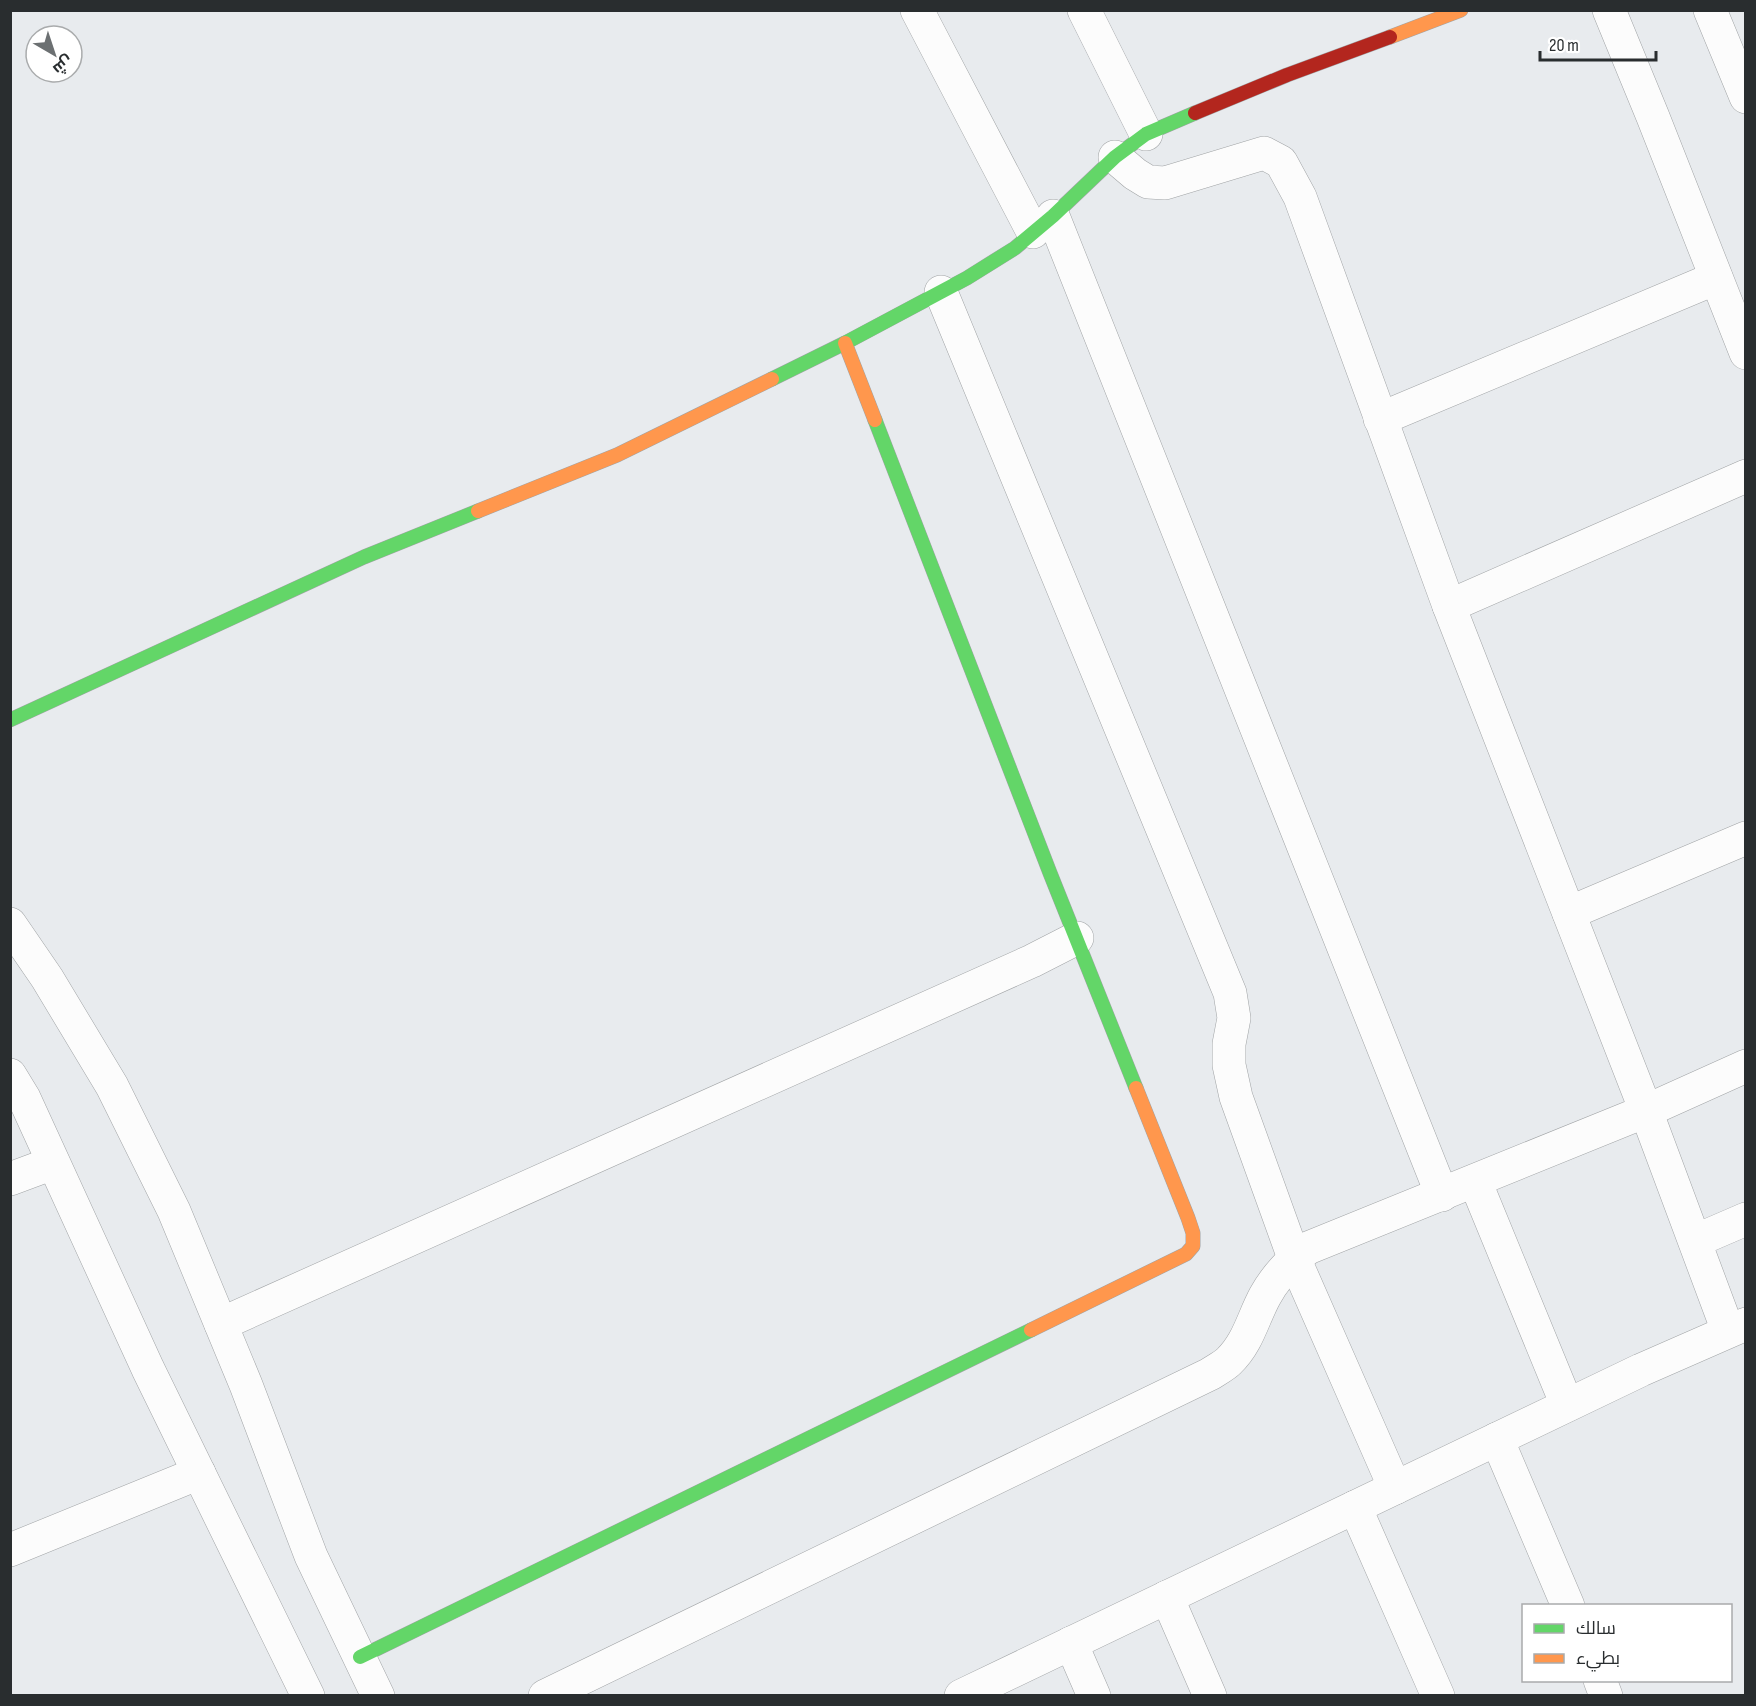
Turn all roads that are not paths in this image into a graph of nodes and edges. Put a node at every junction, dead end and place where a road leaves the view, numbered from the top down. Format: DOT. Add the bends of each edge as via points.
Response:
graph roads {
  1 [pos="917,10"];
  2 [pos="1084,10"];
  3 [pos="1461,10"];
  4 [pos="1609,10"];
  5 [pos="1710,10"];
  6 [pos="1746,97"];
  7 [pos="1146,134"];
  8 [pos="1115,157"];
  9 [pos="1043,224"];
  10 [pos="1716,278"];
  11 [pos="941,292"];
  12 [pos="845,343"];
  13 [pos="1746,352"];
  14 [pos="1380,419"];
  15 [pos="1746,476"];
  16 [pos="1449,606"];
  17 [pos="10,720"];
  18 [pos="1746,838"];
  19 [pos="1569,913"];
  20 [pos="10,924"];
  21 [pos="1077,938"];
  22 [pos="1746,1066"];
  23 [pos="10,1076"];
  24 [pos="1646,1111"];
  25 [pos="53,1163"];
  26 [pos="10,1179"];
  27 [pos="1475,1181"];
  28 [pos="1442,1195"];
  29 [pos="1746,1219"];
  30 [pos="1695,1241"];
  31 [pos="1294,1258"];
  32 [pos="221,1324"];
  33 [pos="1737,1328"];
  34 [pos="1568,1405"];
  35 [pos="1497,1439"];
  36 [pos="199,1473"];
  37 [pos="1395,1488"];
  38 [pos="1355,1507"];
  39 [pos="10,1550"];
  40 [pos="1167,1597"];
  41 [pos="1568,1604"];
  42 [pos="1071,1643"];
  43 [pos="360,1657"];
  44 [pos="308,1695"];
  45 [pos="378,1695"];
  46 [pos="545,1695"];
  47 [pos="961,1695"];
  48 [pos="1094,1695"];
  49 [pos="1210,1695"];
  50 [pos="1438,1695"];
  1 -- 9 [label="street"];
  2 -- 7 [label="street"];
  3 -- 7 [label="street" via="1287,75"];
  4 -- 10 [label="street"];
  5 -- 6 [label="street"];
  7 -- 8 [label="street"];
  8 -- 9 [label="street"];
  8 -- 14 [label="street" via="1148,182 1165,183 1264,153 1281,162 1300,197"];
  9 -- 11 [label="street" via="1015,249"];
  9 -- 28 [label="street"];
  10 -- 13 [label="street"];
  10 -- 14 [label="street"];
  11 -- 12 [label="street"];
  11 -- 31 [label="street" via="1230,993 1234,1018 1229,1065 1236,1097"];
  12 -- 17 [label="street" via="617,455 364,557"];
  12 -- 21 [label="street"];
  14 -- 16 [label="street"];
  15 -- 16 [label="street"];
  16 -- 19 [label="street"];
  18 -- 19 [label="street"];
  19 -- 24 [label="street"];
  20 -- 32 [label="street" via="112,1086 174,1211"];
  21 -- 32 [label="street"];
  21 -- 43 [label="street" via="1188,1218 1194,1240 1190,1251"];
  22 -- 24 [label="street"];
  23 -- 25 [label="street"];
  24 -- 27 [label="street"];
  24 -- 30 [label="street"];
  25 -- 26 [label="street"];
  25 -- 36 [label="street"];
  27 -- 28 [label="street"];
  27 -- 34 [label="street"];
  28 -- 31 [label="street" via="1308,1248"];
  29 -- 30 [label="street"];
  30 -- 33 [label="street"];
  31 -- 37 [label="street"];
  31 -- 46 [label="street" via="1264,1297 1247,1338 1229,1362 1210,1374"];
  32 -- 43 [label="street" via="311,1557"];
  33 -- 34 [label="street"];
  34 -- 35 [label="street"];
  35 -- 37 [label="street"];
  35 -- 41 [label="street"];
  36 -- 39 [label="street"];
  36 -- 44 [label="street"];
  37 -- 38 [label="street"];
  38 -- 40 [label="street"];
  38 -- 50 [label="street"];
  40 -- 42 [label="street"];
  40 -- 49 [label="street"];
  42 -- 47 [label="street"];
  42 -- 48 [label="street"];
  43 -- 45 [label="street"];
}
